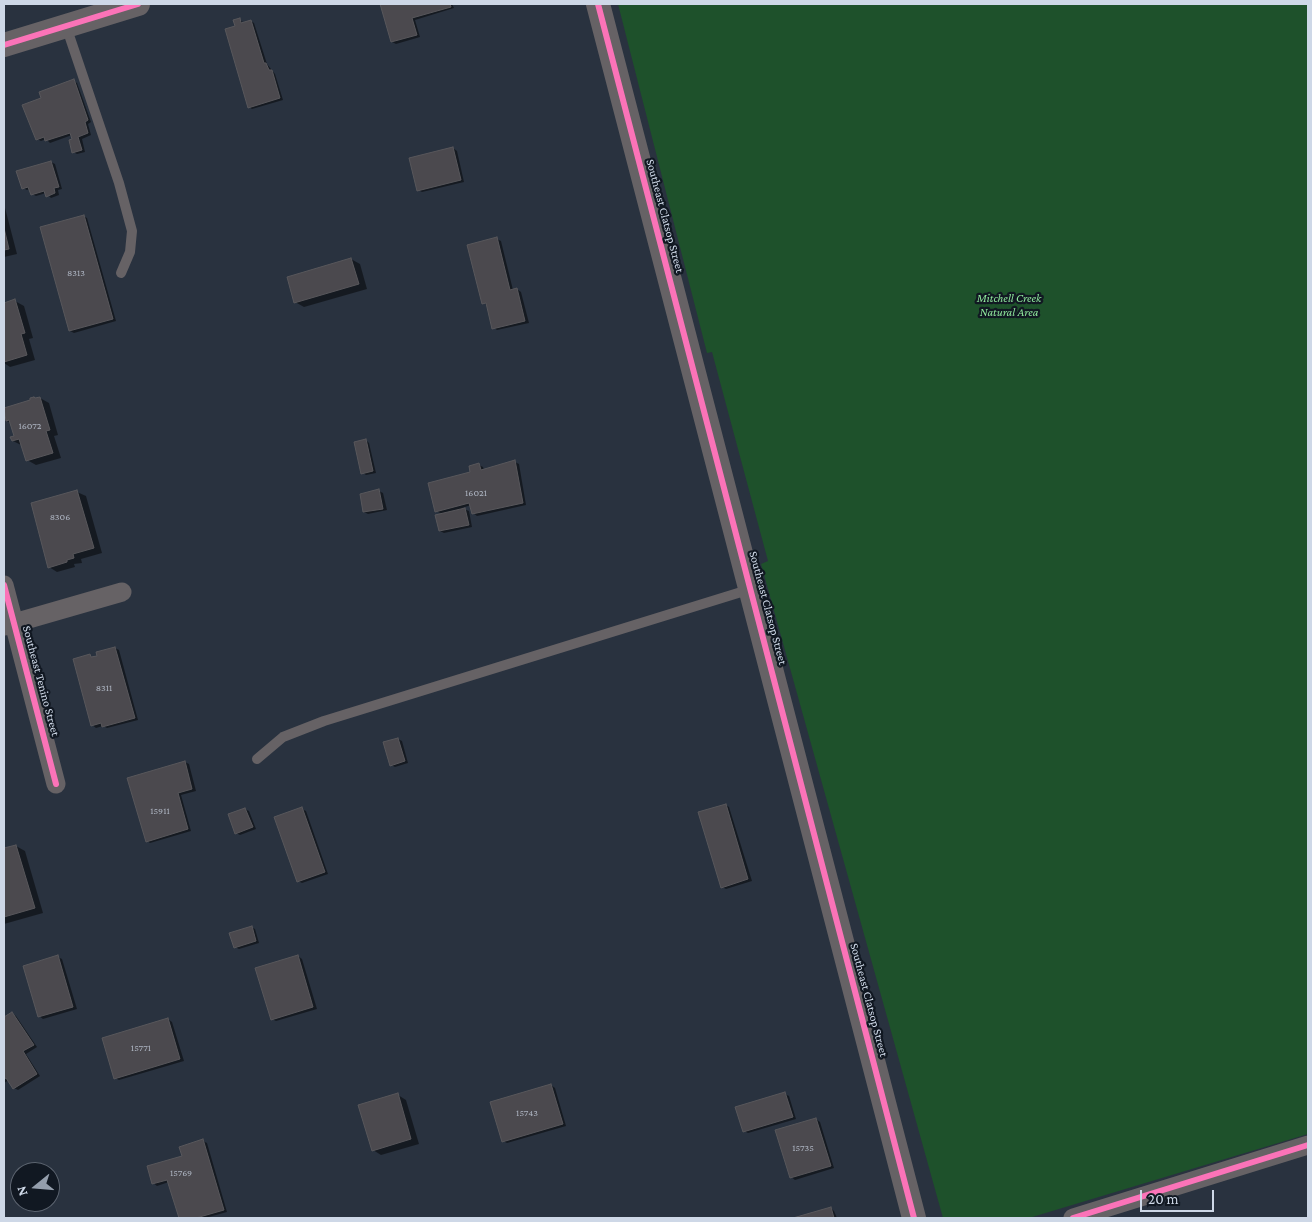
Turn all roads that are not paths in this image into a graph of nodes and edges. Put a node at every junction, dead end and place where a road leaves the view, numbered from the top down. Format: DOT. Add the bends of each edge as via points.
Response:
graph roads {
  1 [pos="138,4"];
  2 [pos="598,4"];
  3 [pos="66,26"];
  4 [pos="4,45"];
  5 [pos="121,273"];
  6 [pos="4,585"];
  7 [pos="752,589"];
  8 [pos="122,592"];
  9 [pos="9,624"];
  10 [pos="257,759"];
  11 [pos="56,784"];
  12 [pos="1308,1145"];
  13 [pos="914,1218"];
  14 [pos="1073,1218"];
  1 -- 3 [label="street"];
  2 -- 7 [label="street, Southeast Clatsop Street"];
  3 -- 4 [label="street"];
  3 -- 5 [label="lane" via="119,183 132,232 130,252"];
  6 -- 9 [label="street, Southeast Tenino Street"];
  7 -- 10 [label="lane" via="324,721 283,737"];
  7 -- 13 [label="street, Southeast Clatsop Street"];
  8 -- 9 [label="street"];
  9 -- 11 [label="street, Southeast Tenino Street"];
  12 -- 14 [label="street"];
}
